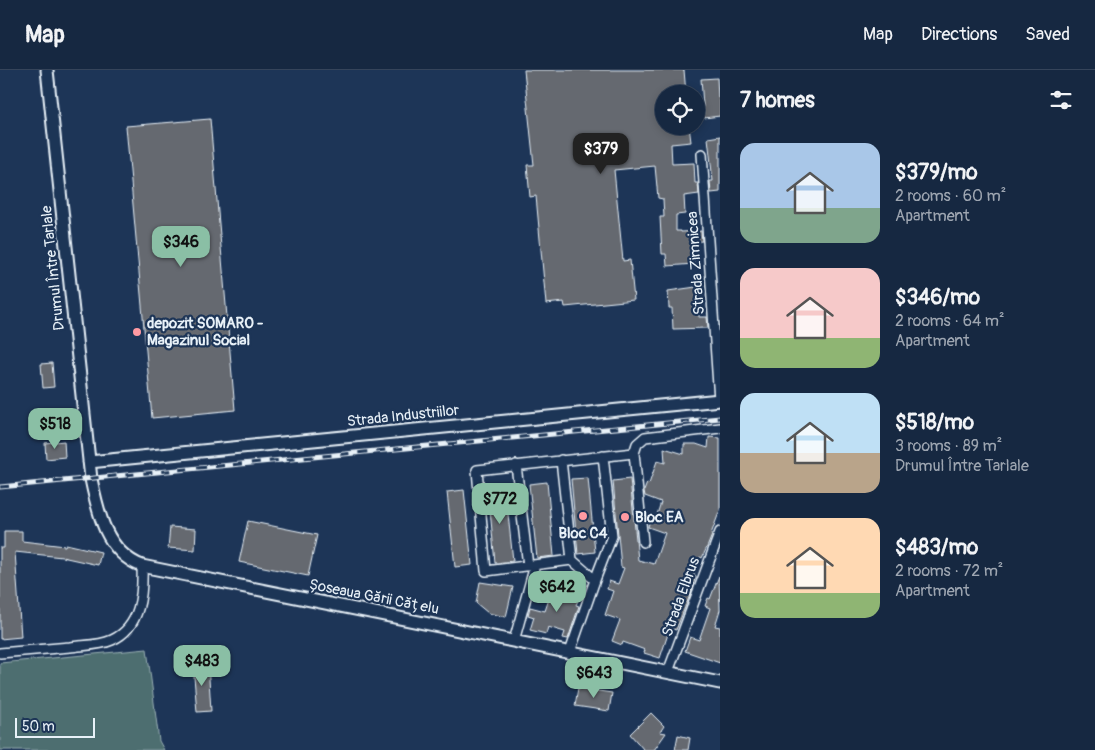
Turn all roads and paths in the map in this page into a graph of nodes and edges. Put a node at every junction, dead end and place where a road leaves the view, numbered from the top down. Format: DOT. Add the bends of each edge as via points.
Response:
graph roads {
  1 [pos="47,70"];
  2 [pos="702,154"];
  3 [pos="719,400"];
  4 [pos="720,428"];
  5 [pos="634,453"];
  6 [pos="603,456"];
  7 [pos="561,460"];
  8 [pos="89,462"];
  9 [pos="516,465"];
  10 [pos="720,532"];
  11 [pos="643,542"];
  12 [pos="572,560"];
  13 [pos="531,565"];
  14 [pos="142,566"];
  15 [pos="594,580"];
  16 [pos="514,641"];
  17 [pos="570,652"];
  18 [pos="0,653"];
  19 [pos="668,672"];
  20 [pos="720,684"];
  1 -- 8 [label="main road, Drumul Între Tarlale"];
  2 -- 3 [label="street, Strada Zimnicea"];
  3 -- 8 [label="main road, Strada Industriilor"];
  4 -- 5 [label="street" via="645,438 637,444"];
  5 -- 6 [label="street"];
  5 -- 11 [label="street"];
  6 -- 7 [label="street"];
  6 -- 15 [label="street" via="612,536"];
  7 -- 9 [label="street"];
  7 -- 12 [label="street"];
  8 -- 14 [label="main road, Șoseaua Gării Cățelu" via="97,506 108,536 123,556"];
  9 -- 13 [label="street"];
  9 -- 13 [label="street" via="477,470 486,571"];
  10 -- 19 [label="street, Strada Elbrus"];
  12 -- 13 [label="street"];
  12 -- 15 [label="street"];
  13 -- 16 [label="street"];
  14 -- 16 [label="main road, Șoseaua Gării Cățelu"];
  14 -- 18 [label="street" via="142,592 136,616 130,626 113,640"];
  15 -- 17 [label="street"];
  16 -- 17 [label="main road, Șoseaua Gării Cățelu"];
  17 -- 19 [label="main road, Șoseaua Gării Cățelu"];
  19 -- 20 [label="main road, Șoseaua Gării Cățelu"];
}
